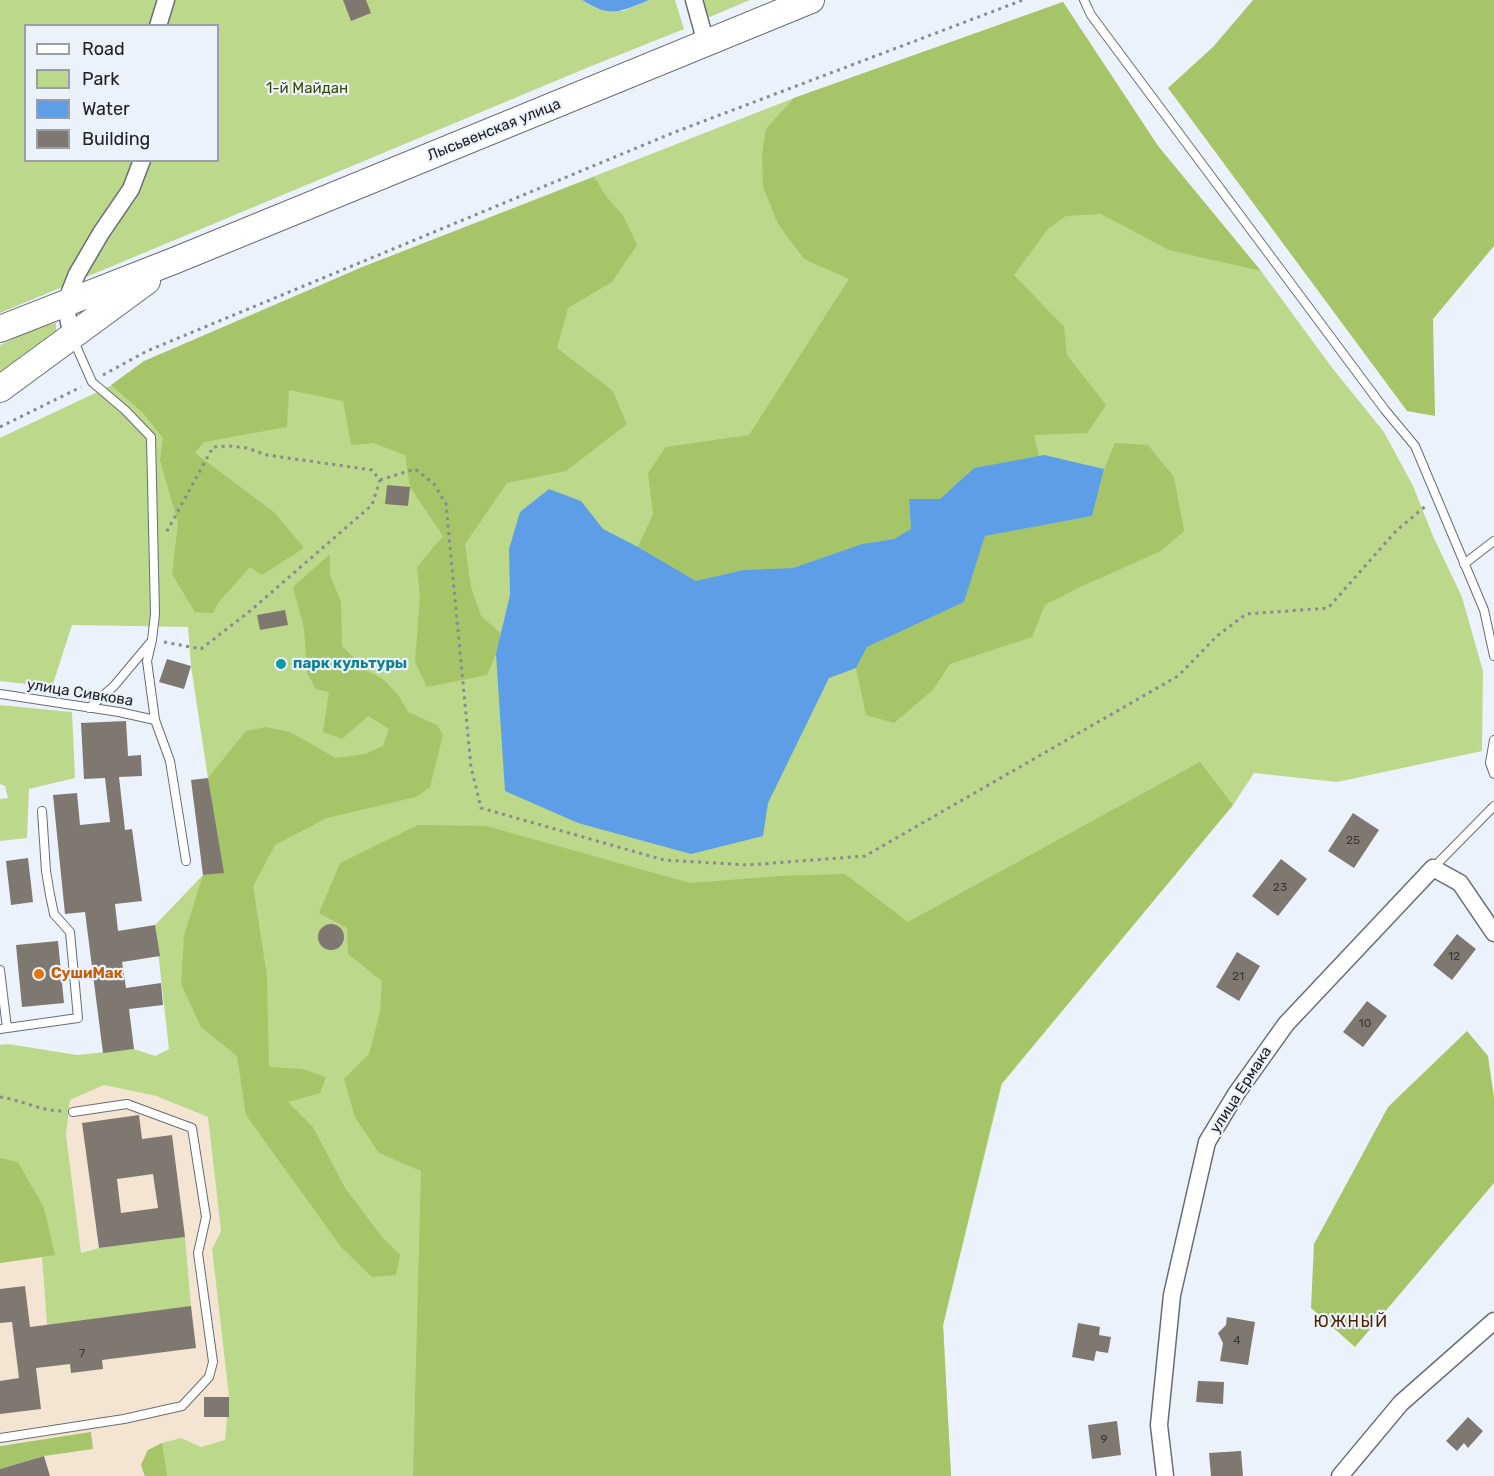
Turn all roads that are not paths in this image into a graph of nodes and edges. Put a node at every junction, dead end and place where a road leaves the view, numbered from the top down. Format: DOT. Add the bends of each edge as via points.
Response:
graph roads {
  1 [pos="166,0"];
  2 [pos="694,0"];
  3 [pos="811,0"];
  4 [pos="1084,0"];
  5 [pos="159,24"];
  6 [pos="706,43"];
  7 [pos="141,162"];
  8 [pos="176,260"];
  9 [pos="65,304"];
  10 [pos="0,329"];
  11 [pos="72,336"];
  12 [pos="0,389"];
  13 [pos="1494,541"];
  14 [pos="1464,564"];
  15 [pos="152,640"];
  16 [pos="1494,656"];
  17 [pos="0,694"];
  18 [pos="89,708"];
  19 [pos="155,720"];
  20 [pos="1494,740"];
  21 [pos="1494,774"];
  22 [pos="1494,806"];
  23 [pos="42,811"];
  24 [pos="186,861"];
  25 [pos="1433,868"];
  26 [pos="1494,933"];
  27 [pos="0,970"];
  28 [pos="3,1029"];
  29 [pos="73,1112"];
  30 [pos="1494,1321"];
  31 [pos="0,1438"];
  32 [pos="1165,1476"];
  33 [pos="1340,1476"];
  1 -- 5 [label="street"];
  2 -- 6 [label="street"];
  3 -- 6 [label="main road, Лысьвенская улица"];
  4 -- 14 [label="lane" via="1091,15 1415,446"];
  6 -- 8 [label="main road, Лысьвенская улица"];
  7 -- 9 [label="street" via="131,189 77,274"];
  8 -- 9 [label="main road, Лысьвенская улица"];
  8 -- 11 [label="main road, Лысьвенская улица"];
  9 -- 10 [label="main road, Лысьвенская улица"];
  9 -- 11 [label="street"];
  11 -- 12 [label="main road, Лысьвенская улица"];
  11 -- 15 [label="lane" via="92,382 151,437 155,614"];
  13 -- 14 [label="lane"];
  14 -- 16 [label="lane" via="1484,610"];
  15 -- 18 [label="lane" via="114,686"];
  15 -- 19 [label="lane" via="147,661"];
  17 -- 18 [label="lane, улица Сивкова"];
  18 -- 19 [label="lane, улица Сивкова"];
  19 -- 24 [label="lane" via="170,761"];
  20 -- 21 [label="lane" via="1490,763"];
  22 -- 25 [label="lane"];
  23 -- 28 [label="lane" via="54,914 70,932 78,1018"];
  25 -- 26 [label="street" via="1460,883"];
  25 -- 32 [label="street, улица Ермака" via="1286,1024 1207,1142 1172,1295 1159,1425"];
  27 -- 28 [label="lane"];
  29 -- 31 [label="lane" via="127,1104 192,1128 206,1217 198,1253 213,1362 209,1377 182,1406"];
  30 -- 33 [label="street" via="1401,1403"];
}
